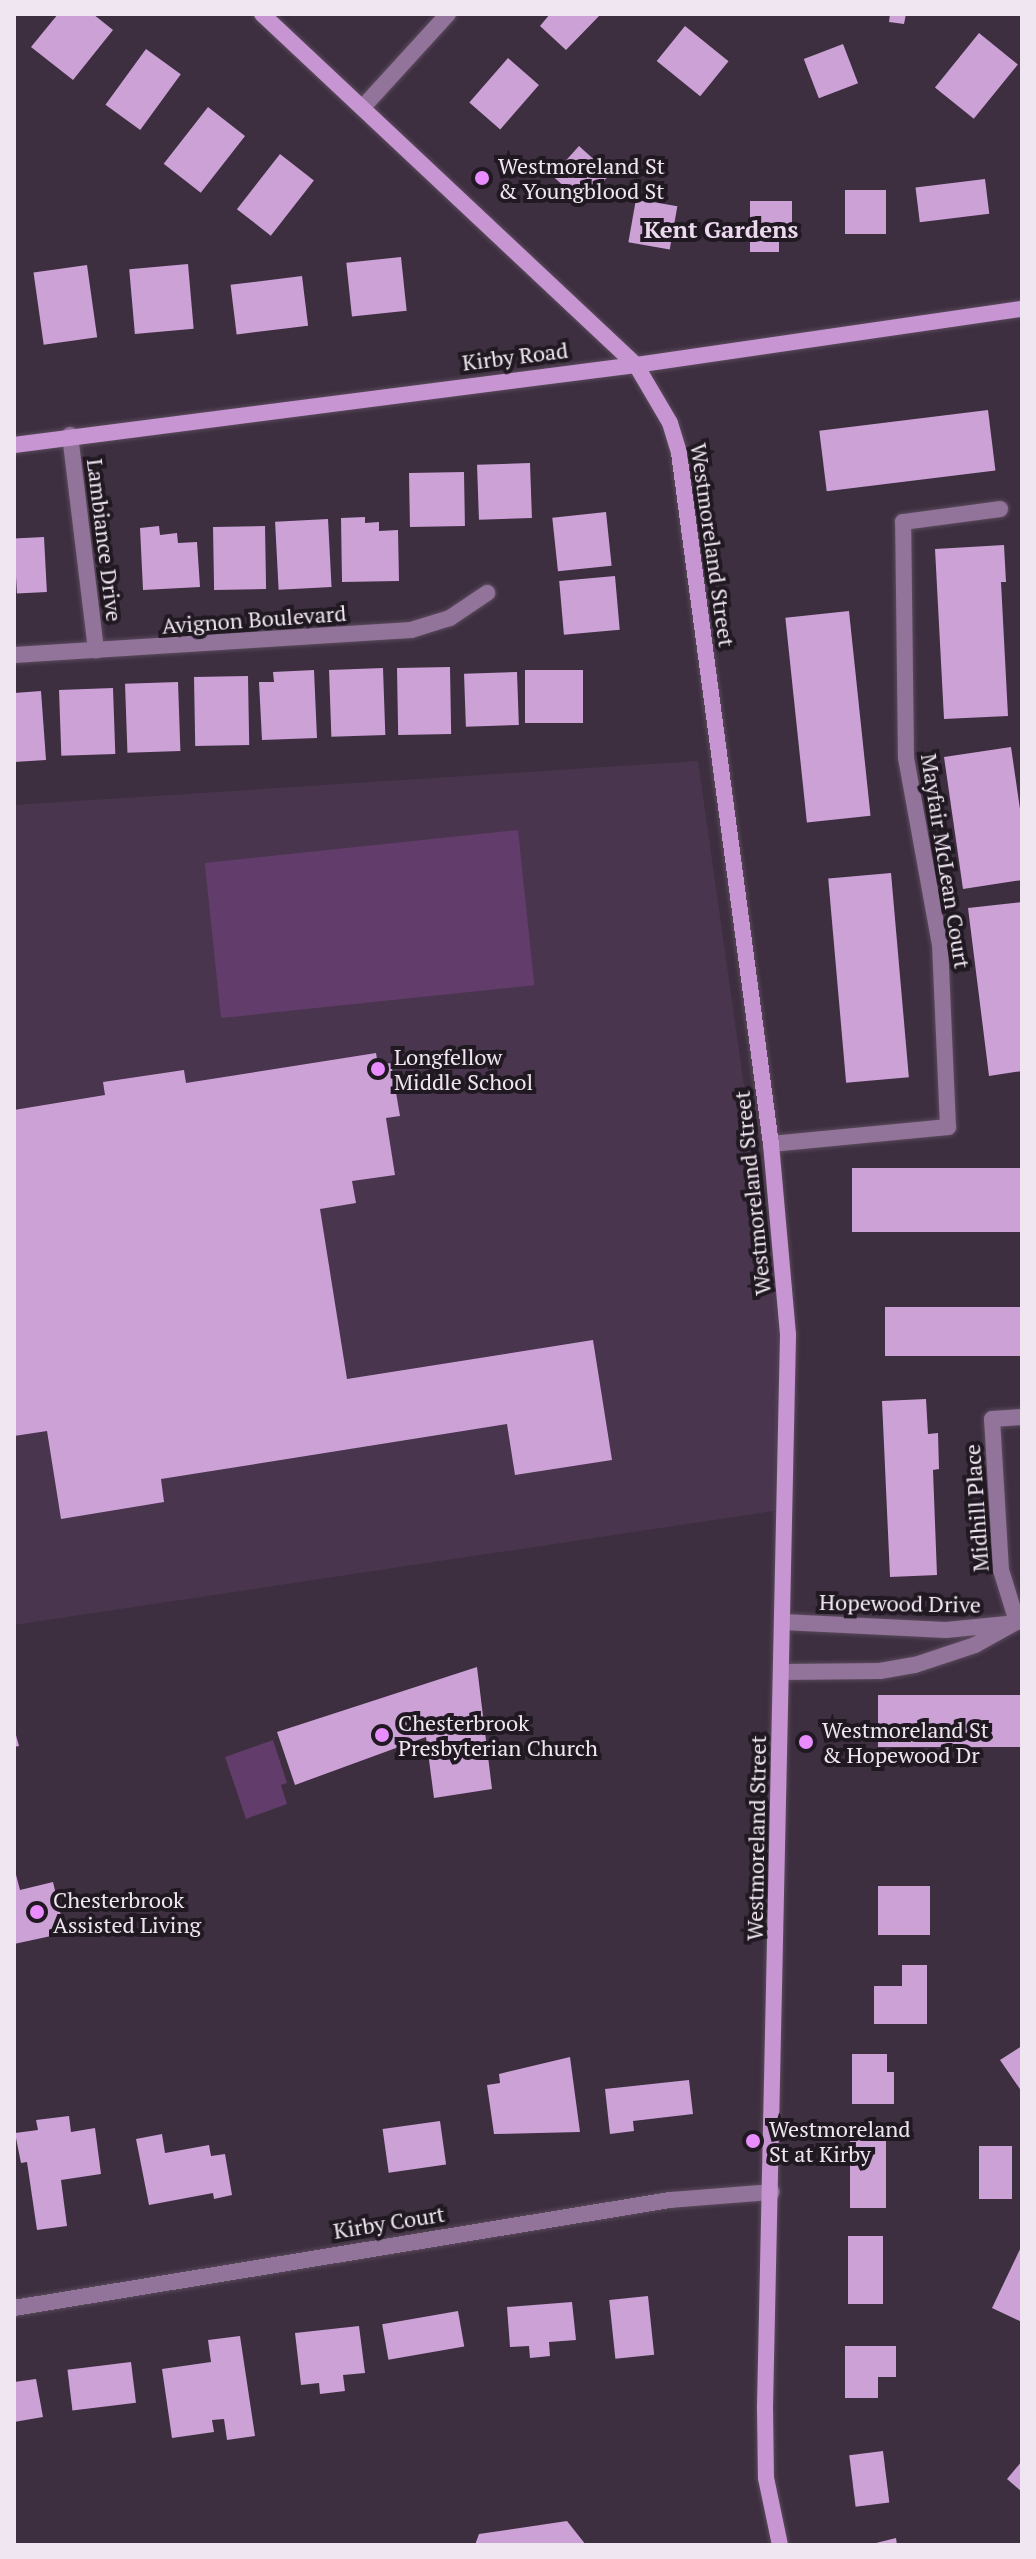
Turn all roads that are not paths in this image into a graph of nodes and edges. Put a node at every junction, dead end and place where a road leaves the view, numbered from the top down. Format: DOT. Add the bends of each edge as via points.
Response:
graph roads {
  1 [pos="262,14"];
  2 [pos="448,14"];
  3 [pos="364,106"];
  4 [pos="1022,309"];
  5 [pos="636,365"];
  6 [pos="70,435"];
  7 [pos="14,445"];
  8 [pos="1000,509"];
  9 [pos="487,593"];
  10 [pos="96,650"];
  11 [pos="14,655"];
  12 [pos="771,1144"];
  13 [pos="1022,1417"];
  14 [pos="1019,1621"];
  15 [pos="783,1622"];
  16 [pos="781,1672"];
  17 [pos="772,2192"];
  18 [pos="14,2308"];
  19 [pos="780,2545"];
  1 -- 3 [label="main road, Westmoreland Street"];
  2 -- 3 [label="street"];
  3 -- 5 [label="main road, Westmoreland Street"];
  4 -- 5 [label="main road, Kirby Road"];
  5 -- 6 [label="main road, Kirby Road"];
  5 -- 12 [label="main road, Westmoreland Street" via="670,423 682,470"];
  6 -- 7 [label="main road, Kirby Road"];
  6 -- 10 [label="street, Lambiance Drive"];
  8 -- 12 [label="street, Mayfair McLean Court" via="903,522 906,757 940,945 948,1127"];
  9 -- 10 [label="street, Avignon Boulevard" via="450,618 411,630"];
  10 -- 11 [label="street, Avignon Boulevard"];
  12 -- 15 [label="main road, Westmoreland Street" via="789,1368"];
  13 -- 14 [label="street, Midhill Place" via="992,1419 1001,1570"];
  14 -- 15 [label="street, Hopewood Drive" via="946,1630"];
  14 -- 16 [label="street, Hopewood Drive" via="975,1645 900,1668"];
  15 -- 16 [label="main road, Westmoreland Street"];
  16 -- 17 [label="main road, Westmoreland Street"];
  17 -- 18 [label="street, Kirby Court" via="655,2202"];
  17 -- 19 [label="main road, Westmoreland Street" via="766,2478"];
}
